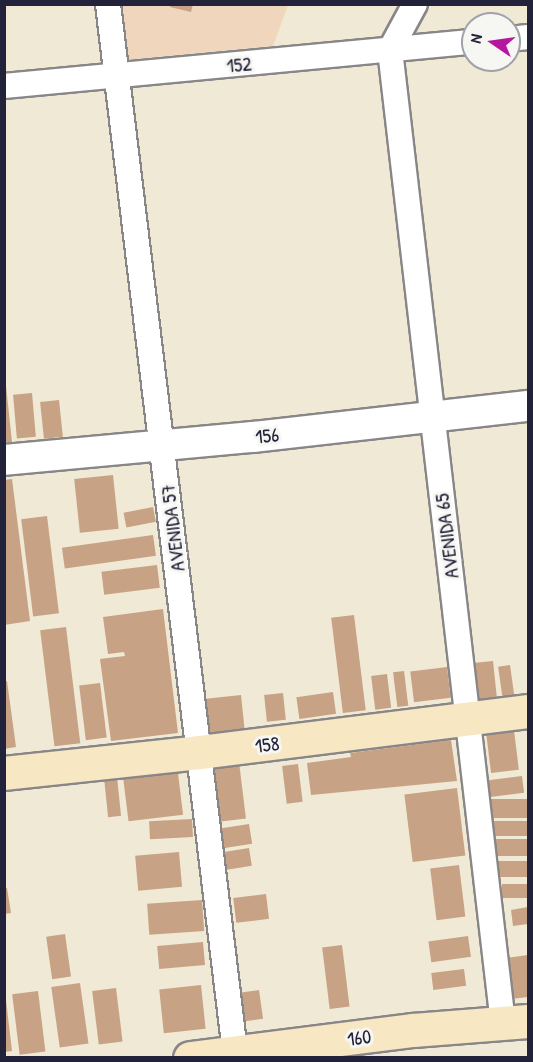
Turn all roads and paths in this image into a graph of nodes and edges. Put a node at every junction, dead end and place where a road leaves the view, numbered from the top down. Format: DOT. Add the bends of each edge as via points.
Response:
graph roads {
  1 [pos="108,4"];
  2 [pos="415,4"];
  3 [pos="461,43"];
  4 [pos="390,50"];
  5 [pos="115,75"];
  6 [pos="4,86"];
  7 [pos="528,406"];
  8 [pos="432,417"];
  9 [pos="162,444"];
  10 [pos="4,460"];
  11 [pos="528,711"];
  12 [pos="468,718"];
  13 [pos="199,752"];
  14 [pos="4,772"];
  15 [pos="516,1022"];
  16 [pos="235,1052"];
  17 [pos="190,1058"];
  1 -- 5 [label="street, AVENIDA 57"];
  2 -- 4 [label="street"];
  3 -- 4 [label="street, 152"];
  4 -- 5 [label="street, 152"];
  4 -- 8 [label="street, AVENIDA 65"];
  5 -- 6 [label="street, 152"];
  5 -- 9 [label="street, AVENIDA 57"];
  7 -- 8 [label="street, 156"];
  8 -- 9 [label="street, 156"];
  8 -- 12 [label="street, AVENIDA 65"];
  9 -- 10 [label="street, 156"];
  9 -- 13 [label="street, AVENIDA 57"];
  11 -- 12 [label="main road, 158"];
  12 -- 13 [label="main road, 158"];
  12 -- 15 [label="street, AVENIDA 65"];
  13 -- 14 [label="main road, 158"];
  13 -- 16 [label="street, AVENIDA 57"];
  15 -- 16 [label="main road, 160"];
  16 -- 17 [label="main road, 160"];
}
